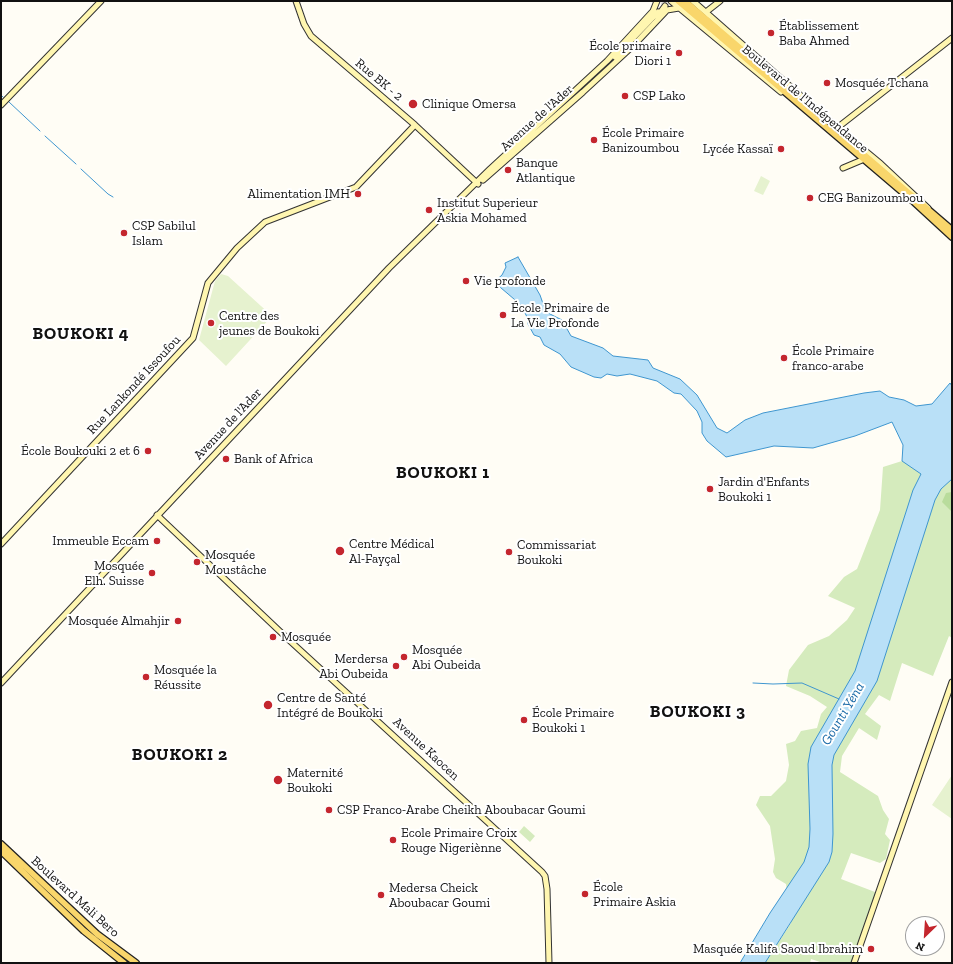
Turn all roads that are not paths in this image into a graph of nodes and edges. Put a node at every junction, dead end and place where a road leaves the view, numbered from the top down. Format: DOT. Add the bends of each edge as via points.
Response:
graph roads {
  1 [pos="101,1"];
  2 [pos="296,1"];
  3 [pos="657,1"];
  4 [pos="670,1"];
  5 [pos="678,1"];
  6 [pos="685,1"];
  7 [pos="693,1"];
  8 [pos="720,1"];
  9 [pos="665,7"];
  10 [pos="679,8"];
  11 [pos="706,12"];
  12 [pos="706,22"];
  13 [pos="952,38"];
  14 [pos="607,61"];
  15 [pos="768,67"];
  16 [pos="788,89"];
  17 [pos="795,103"];
  18 [pos="1,105"];
  19 [pos="821,120"];
  20 [pos="415,125"];
  21 [pos="837,128"];
  22 [pos="862,160"];
  23 [pos="843,168"];
  24 [pos="476,183"];
  25 [pos="928,212"];
  26 [pos="952,230"];
  27 [pos="952,237"];
  28 [pos="157,515"];
  29 [pos="1,544"];
  30 [pos="952,682"];
  31 [pos="1,683"];
  32 [pos="1,844"];
  33 [pos="1,851"];
  34 [pos="124,963"];
  35 [pos="136,963"];
  36 [pos="549,963"];
  37 [pos="854,963"];
  1 -- 18 [label="street"];
  2 -- 20 [label="street, Rue BK - 2" via="311,36"];
  3 -- 14 [label="street, Avenue de l'Ader" via="653,11"];
  4 -- 9 [label="street, Avenue de l'Ader"];
  4 -- 10 [label="street, Boulevard de l'Indépendance"];
  5 -- 12 [label="main road"];
  6 -- 12 [label="main road"];
  7 -- 11 [label="street, Boulevard de l'Indépendance"];
  8 -- 11 [label="street"];
  9 -- 10 [label="street"];
  9 -- 14 [label="street, Avenue de l'Ader"];
  9 -- 24 [label="street, Avenue de l'Ader" via="612,66 523,146"];
  10 -- 17 [label="street, Boulevard de l'Indépendance"];
  11 -- 15 [label="street, Boulevard de l'Indépendance"];
  12 -- 16 [label="main road"];
  12 -- 19 [label="main road"];
  13 -- 21 [label="street"];
  14 -- 24 [label="street, Avenue de l'Ader"];
  15 -- 16 [label="main road"];
  15 -- 21 [label="street, Boulevard de l'Indépendance"];
  16 -- 19 [label="main road"];
  17 -- 19 [label="main road"];
  17 -- 22 [label="street, Boulevard de l'Indépendance"];
  19 -- 25 [label="main road, Boulevard de l'Indépendance"];
  20 -- 24 [label="street, Rue BK - 2"];
  20 -- 29 [label="street, Rue Lankondé Issoufou" via="356,187 265,222 237,248 208,282 193,338"];
  21 -- 25 [label="street, Boulevard de l'Indépendance" via="920,198"];
  22 -- 23 [label="street"];
  22 -- 25 [label="street, Boulevard de l'Indépendance"];
  24 -- 28 [label="street, Avenue de l'Ader" via="389,268"];
  25 -- 26 [label="main road, Boulevard de l'Indépendance"];
  25 -- 27 [label="main road, Boulevard de l'Indépendance"];
  28 -- 31 [label="street, Avenue de l'Ader"];
  28 -- 36 [label="street, Avenue Kaocen" via="283,635 542,872 547,889"];
  30 -- 37 [label="street"];
  32 -- 35 [label="main road, Boulevard Mali Bero" via="97,934"];
  33 -- 34 [label="main road, Boulevard Mali Bero" via="84,931"];
}
